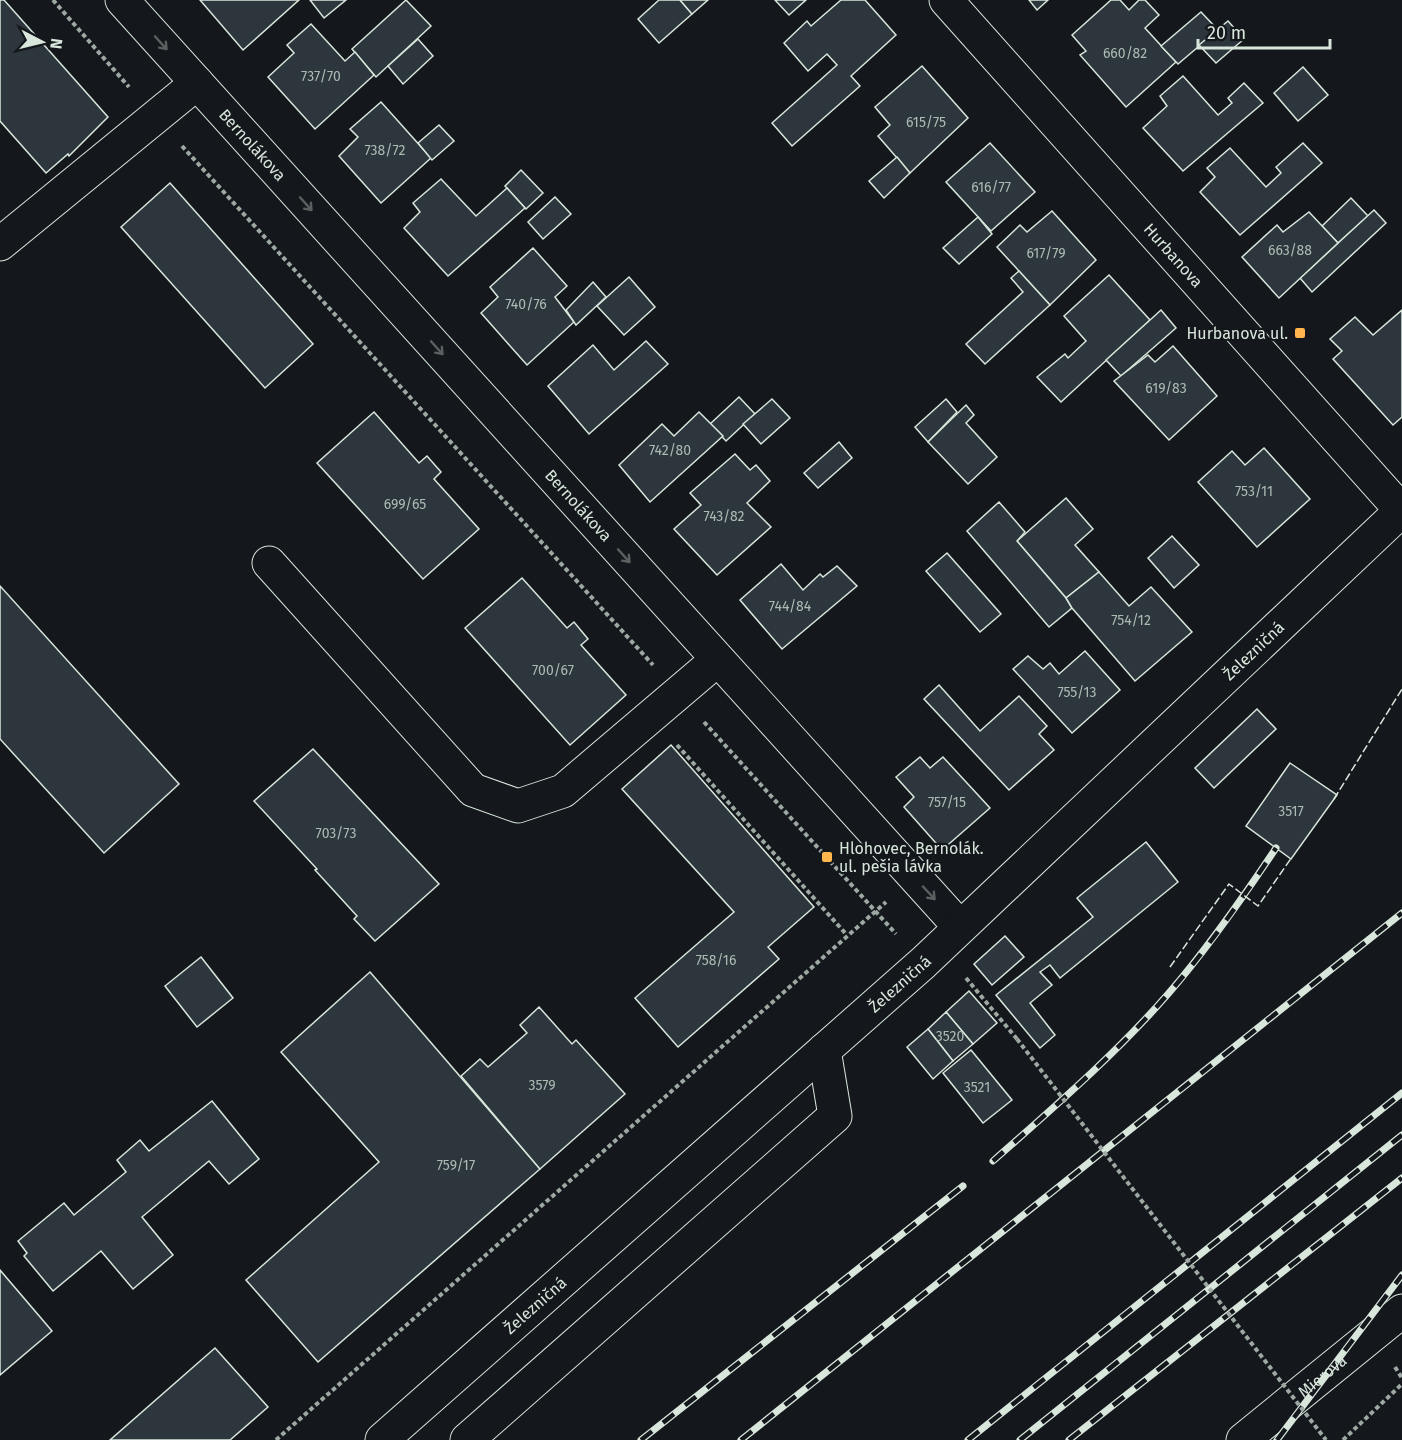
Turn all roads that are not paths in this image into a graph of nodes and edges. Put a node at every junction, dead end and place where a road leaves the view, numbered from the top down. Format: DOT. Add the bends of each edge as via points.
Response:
graph roads {
  1 [pos="122,0"];
  2 [pos="946,0"];
  3 [pos="197,83"];
  4 [pos="0,244"];
  5 [pos="1402,510"];
  6 [pos="269,563"];
  7 [pos="717,660"];
  8 [pos="960,927"];
  9 [pos="824,1050"];
  10 [pos="1402,1311"];
  11 [pos="382,1440"];
  12 [pos="467,1440"];
  13 [pos="1242,1440"];
  1 -- 3 [label="street, Bernolákova, one-way"];
  2 -- 5 [label="street, Hurbanova"];
  3 -- 4 [label="street"];
  3 -- 7 [label="street, Bernolákova, one-way"];
  5 -- 8 [label="street, Železničná"];
  6 -- 7 [label="street" via="473,790 518,806 563,791"];
  7 -- 8 [label="street, Bernolákova, one-way"];
  8 -- 9 [label="street, Železničná"];
  9 -- 11 [label="street, Železničná"];
  9 -- 12 [label="street" via="835,1116"];
  10 -- 13 [label="street, Mierová"];
}
